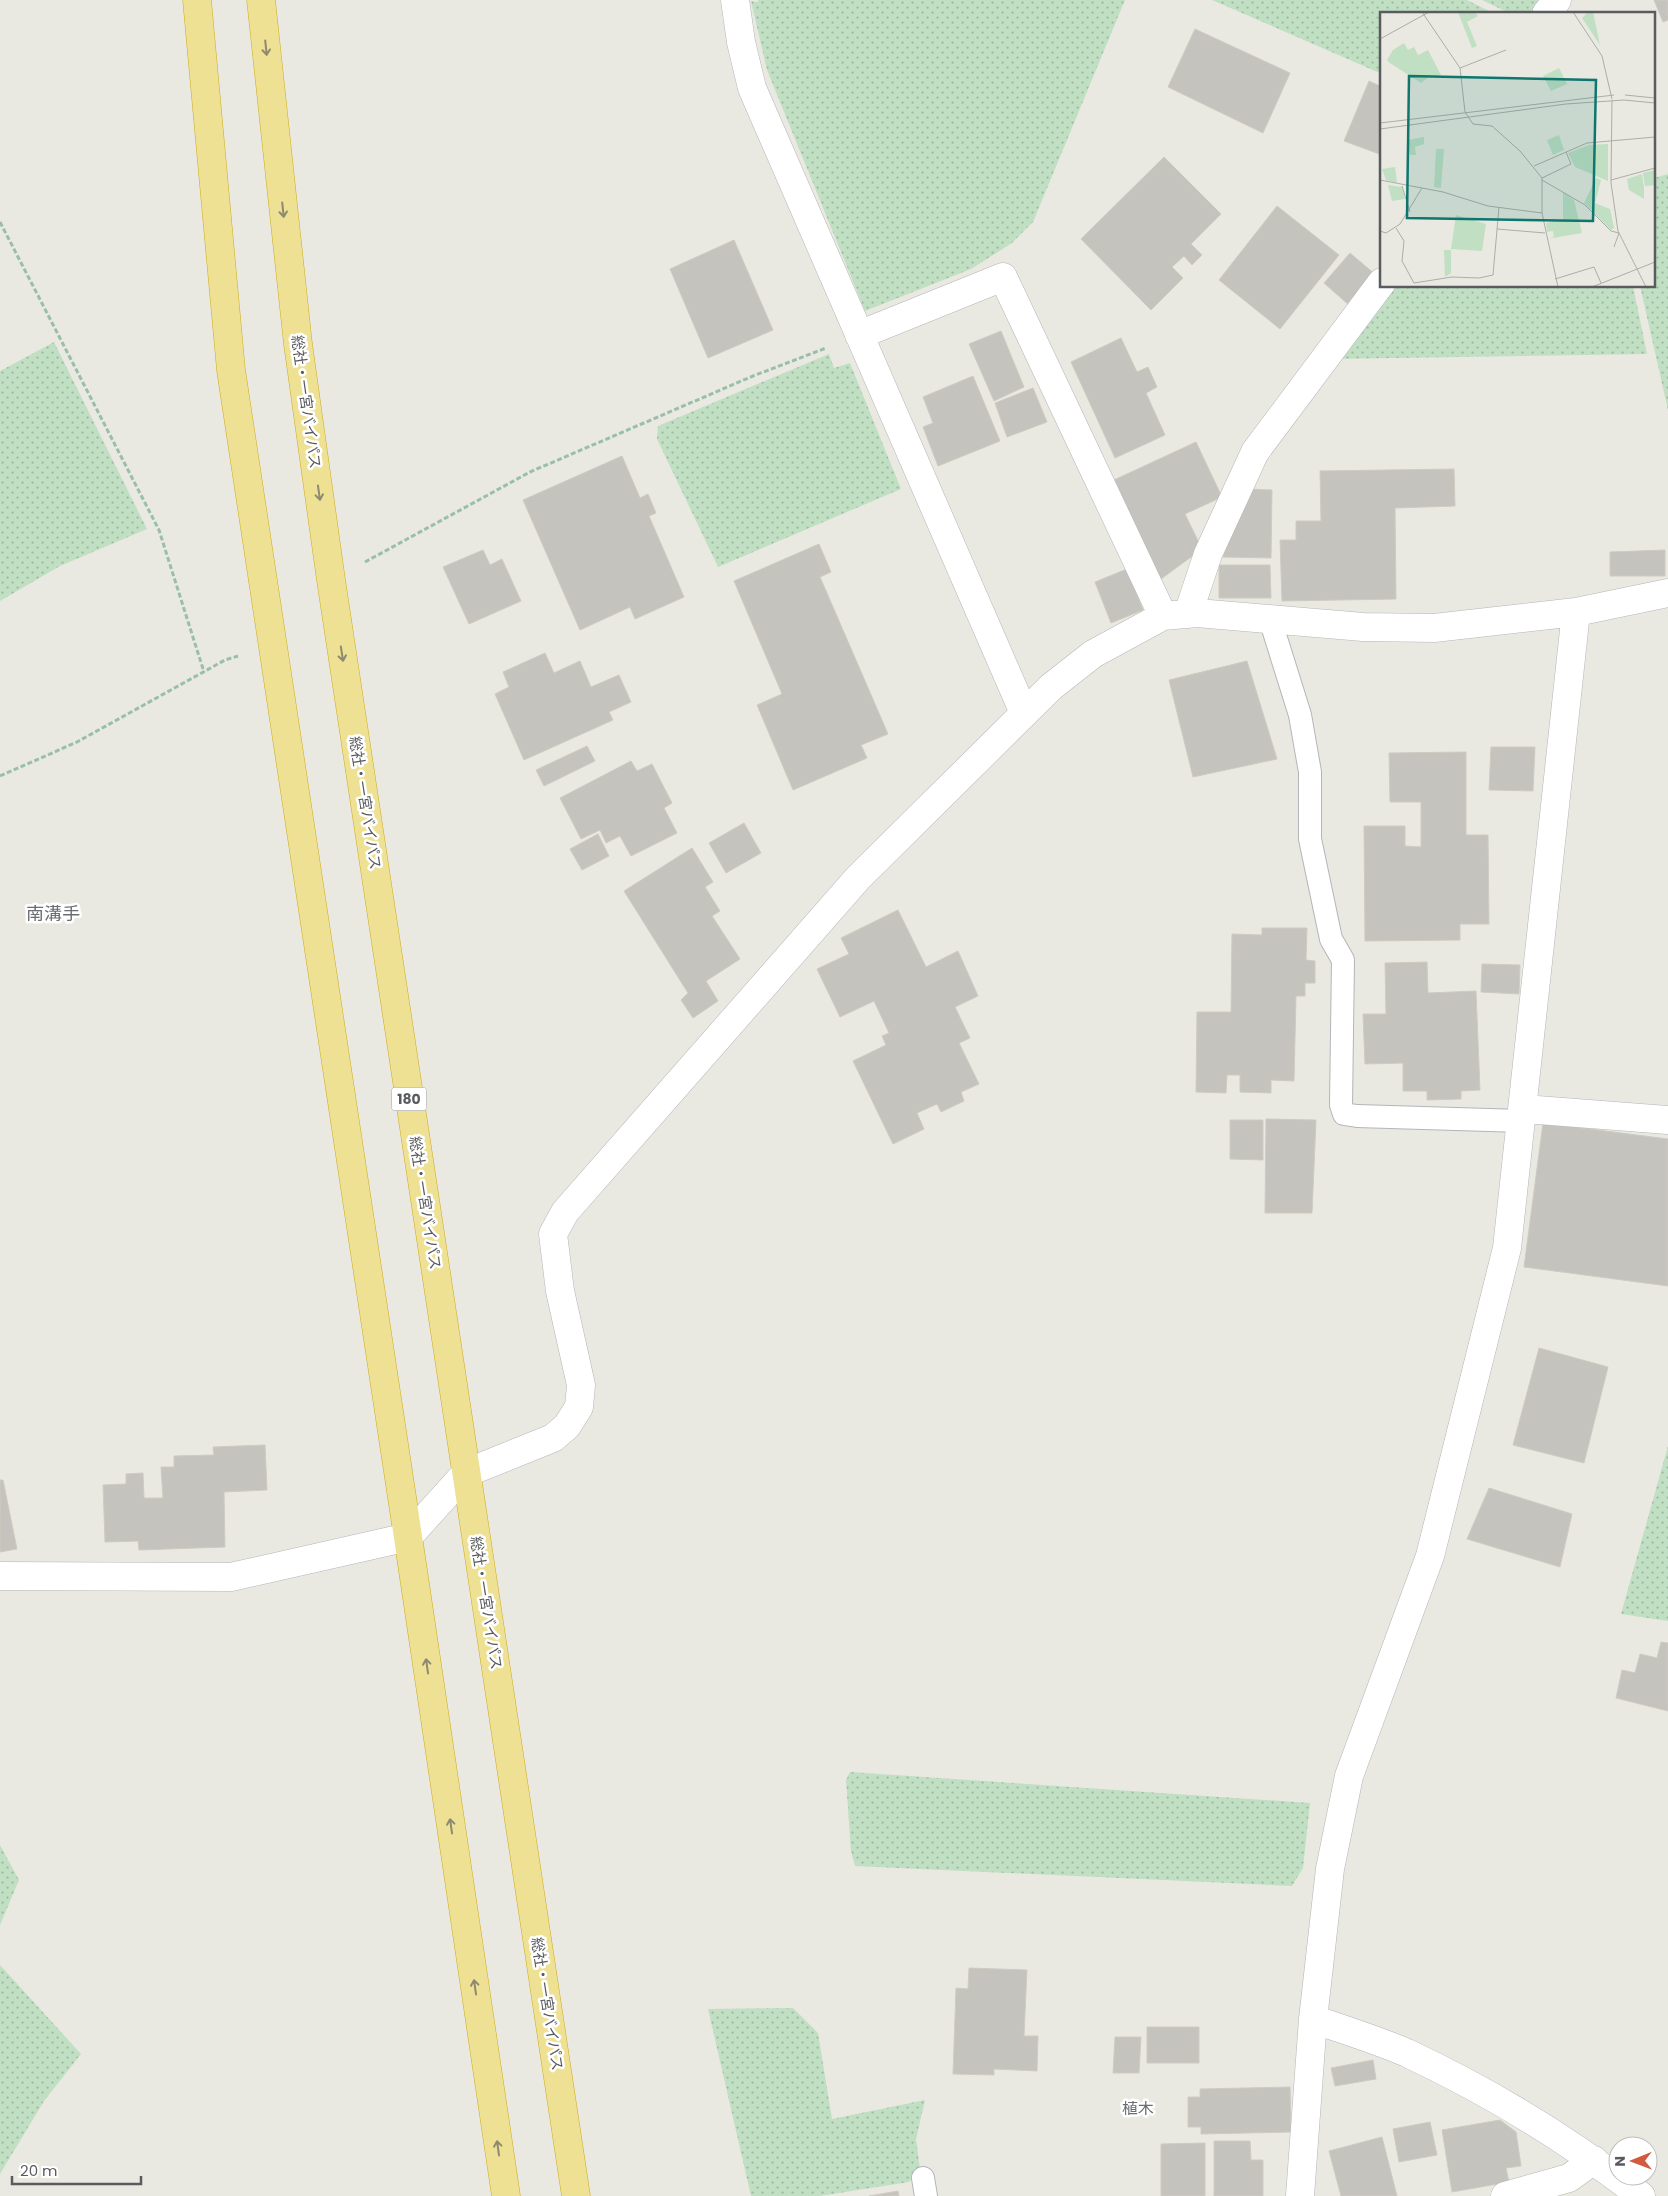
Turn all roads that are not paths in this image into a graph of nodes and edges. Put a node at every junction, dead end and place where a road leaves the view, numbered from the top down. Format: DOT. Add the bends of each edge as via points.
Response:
graph roads {
  1 [pos="196,0"];
  2 [pos="261,0"];
  3 [pos="735,0"];
  4 [pos="1557,0"];
  5 [pos="1548,12"];
  6 [pos="1380,285"];
  7 [pos="859,336"];
  8 [pos="1668,593"];
  9 [pos="1576,612"];
  10 [pos="1176,615"];
  11 [pos="1270,619"];
  12 [pos="1024,713"];
  13 [pos="1523,1115"];
  14 [pos="1668,1120"];
  15 [pos="466,1473"];
  16 [pos="408,1536"];
  17 [pos="0,1576"];
  18 [pos="1314,2019"];
  19 [pos="1594,2160"];
  20 [pos="506,2196"];
  21 [pos="576,2196"];
  22 [pos="1300,2196"];
  23 [pos="1505,2196"];
  24 [pos="1641,2196"];
  1 -- 16 [label="highway" via="231,370"];
  2 -- 15 [label="highway, 総社・一宮バイパス / 180, one-way" via="298,344"];
  3 -- 7 [label="street" via="752,88"];
  4 -- 5 [label="street"];
  6 -- 10 [label="street" via="1254,452 1208,554"];
  7 -- 10 [label="street" via="1003,277"];
  7 -- 12 [label="street"];
  8 -- 9 [label="street"];
  9 -- 11 [label="street" via="1434,628 1363,627"];
  9 -- 13 [label="street"];
  10 -- 11 [label="street" via="1197,613"];
  10 -- 12 [label="street" via="1093,654 1050,687"];
  11 -- 13 [label="lane" via="1300,716 1310,772 1310,839 1331,939 1343,960 1340,1105 1344,1114"];
  12 -- 15 [label="street" via="858,878 565,1212 553,1234 560,1292 580,1385 580,1407 567,1426 553,1438"];
  13 -- 14 [label="street"];
  13 -- 18 [label="street" via="1507,1248 1430,1556 1349,1776 1330,1869"];
  15 -- 16 [label="street"];
  15 -- 21 [label="highway, 総社・一宮バイパス / 180"];
  16 -- 17 [label="street" via="231,1577"];
  20 -- 16 [label="highway, one-way"];
  18 -- 19 [label="street" via="1405,2053 1491,2096"];
  18 -- 22 [label="street"];
  19 -- 23 [label="street" via="1569,2178"];
  19 -- 24 [label="street"];
}
